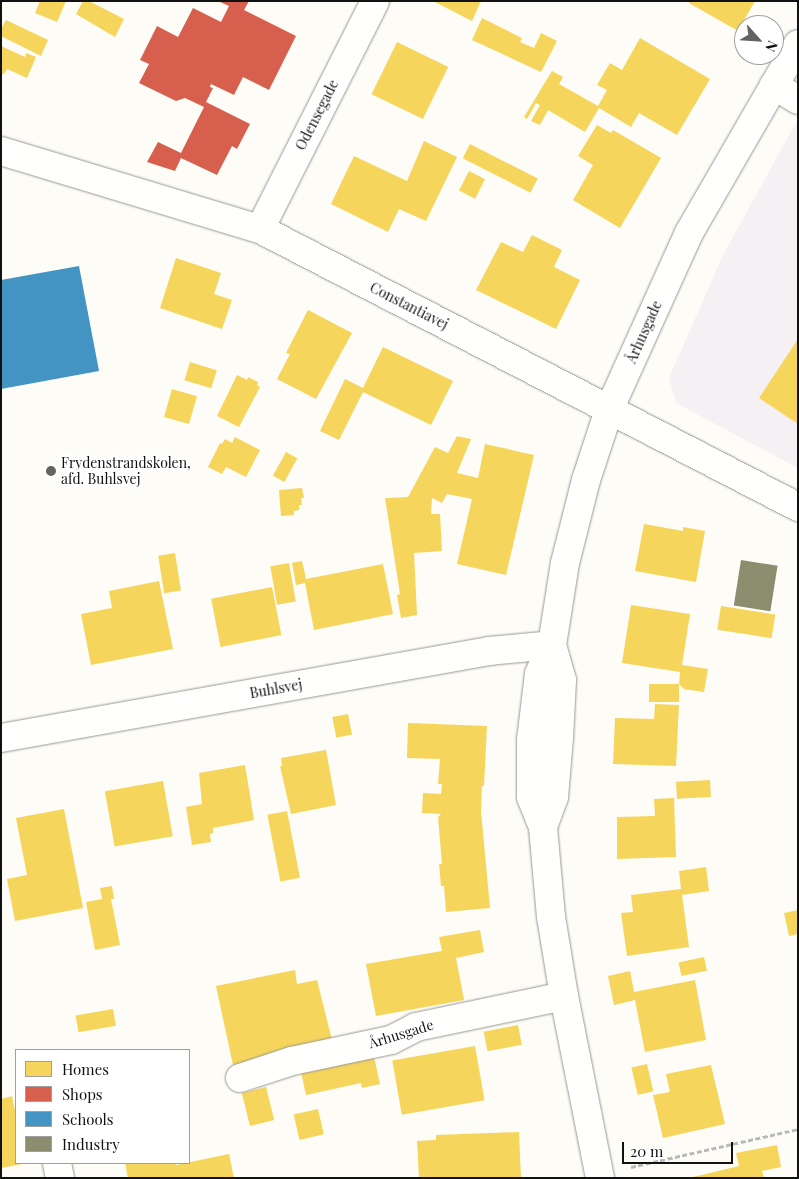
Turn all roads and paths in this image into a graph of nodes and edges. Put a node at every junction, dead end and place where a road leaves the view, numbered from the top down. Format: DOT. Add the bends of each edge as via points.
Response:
graph roads {
  1 [pos="375,1"];
  2 [pos="798,44"];
  3 [pos="774,85"];
  4 [pos="798,100"];
  5 [pos="1,151"];
  6 [pos="260,229"];
  7 [pos="609,410"];
  8 [pos="798,507"];
  9 [pos="552,645"];
  10 [pos="1,738"];
  11 [pos="564,996"];
  12 [pos="240,1078"];
  13 [pos="798,1129"];
  14 [pos="57,1164"];
  15 [pos="600,1176"];
  16 [pos="60,1178"];
  1 -- 6 [label="street, Odensegade"];
  2 -- 3 [label="street, Århusgade"];
  3 -- 4 [label="street"];
  3 -- 7 [label="street, Århusgade" via="689,233"];
  5 -- 6 [label="street, Constantiavej"];
  6 -- 7 [label="street, Constantiavej"];
  7 -- 8 [label="street, Constantiavej"];
  7 -- 9 [label="street, Århusgade" via="586,480 565,562"];
  9 -- 10 [label="street, Buhlsvej" via="489,651"];
  9 -- 11 [label="street, Århusgade" via="562,680 554,797 543,826 551,917"];
  11 -- 12 [label="street, Århusgade" via="416,1027 391,1040 292,1061"];
  11 -- 15 [label="street, Århusgade"];
  13 -- 15 [label="path"];
  14 -- 16 [label="street"];
}
